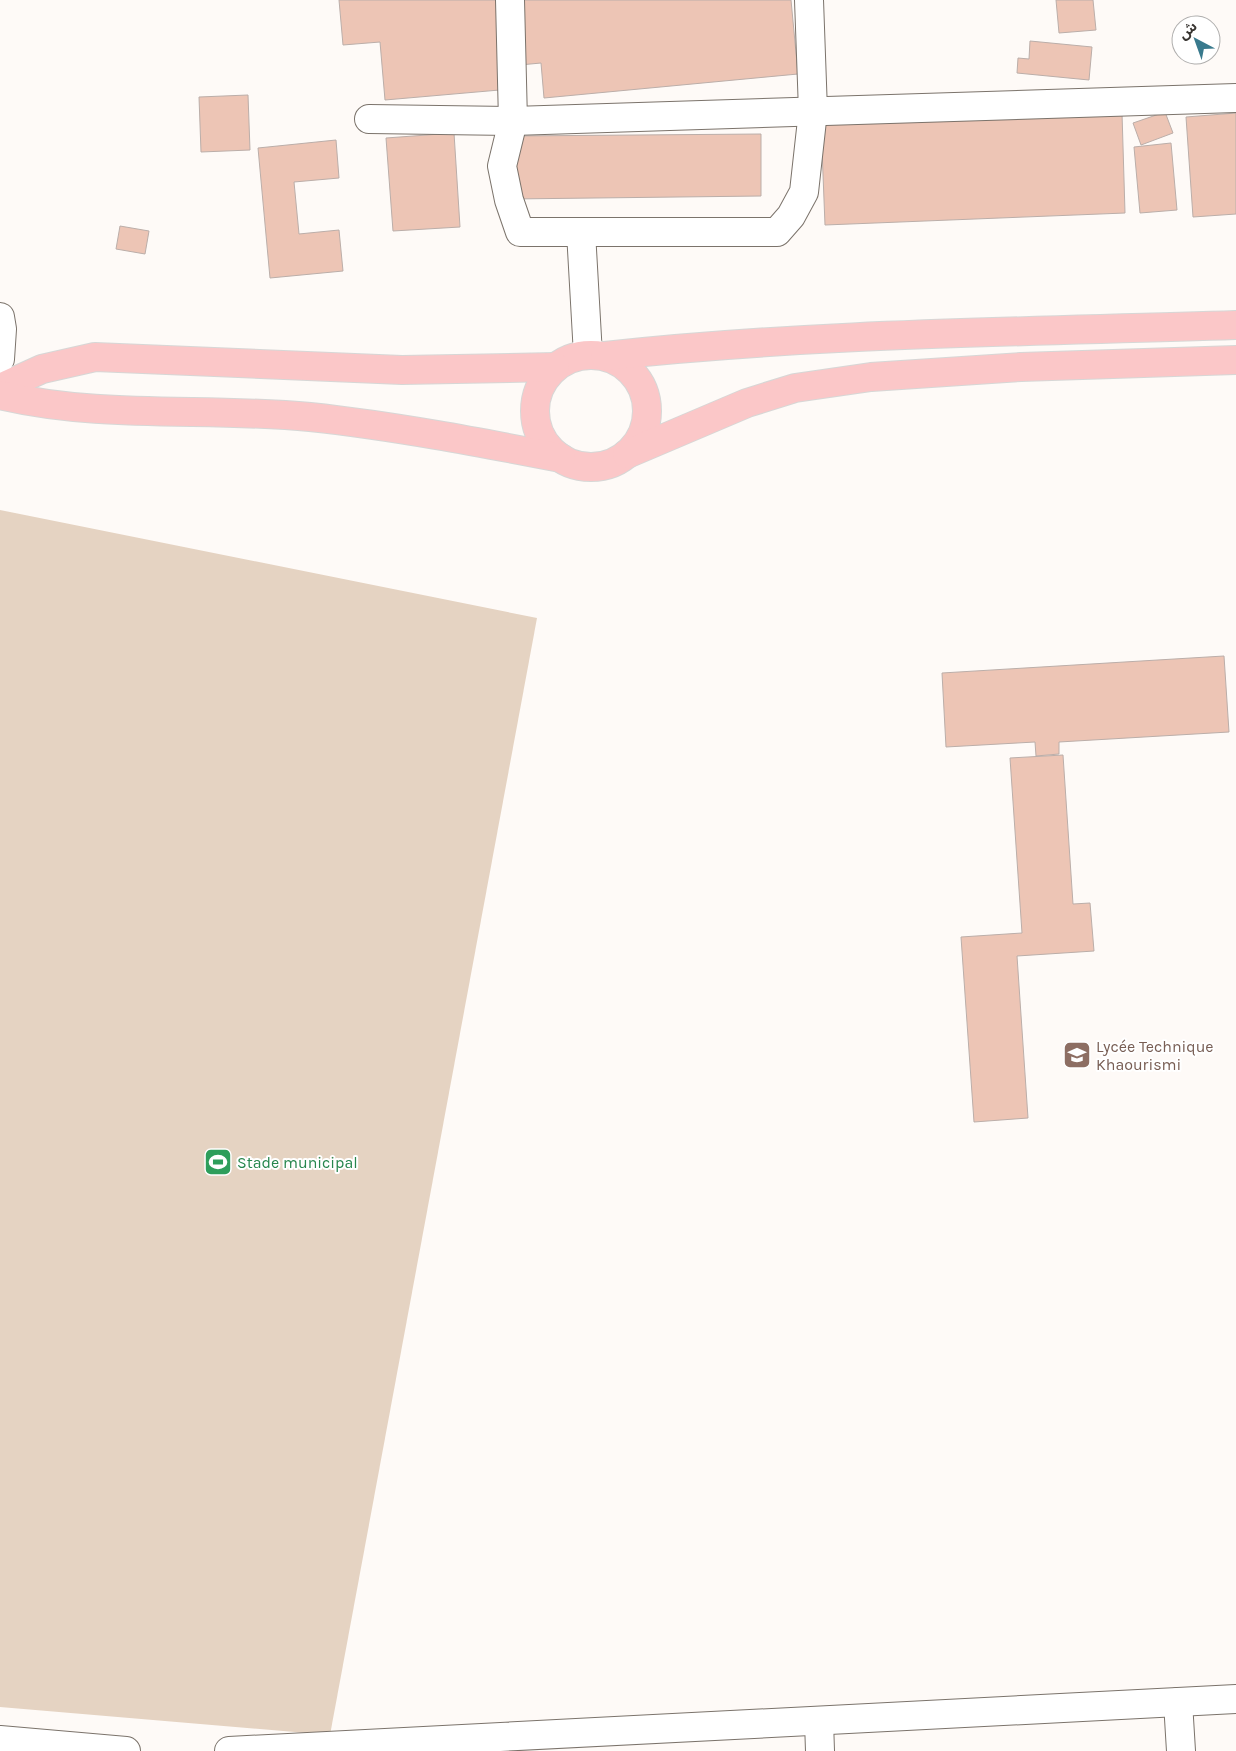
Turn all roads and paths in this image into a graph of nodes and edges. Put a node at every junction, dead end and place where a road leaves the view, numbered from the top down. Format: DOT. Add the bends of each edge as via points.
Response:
graph roads {
  1 [pos="510,0"];
  2 [pos="809,0"];
  3 [pos="1236,98"];
  4 [pos="813,111"];
  5 [pos="369,119"];
  6 [pos="513,121"];
  7 [pos="581,232"];
  8 [pos="0,317"];
  9 [pos="1236,325"];
  10 [pos="596,355"];
  11 [pos="0,359"];
  12 [pos="1236,360"];
  13 [pos="555,367"];
  14 [pos="0,388"];
  15 [pos="0,395"];
  16 [pos="627,454"];
  17 [pos="561,458"];
  18 [pos="1236,1699"];
  19 [pos="1178,1702"];
  20 [pos="819,1721"];
  21 [pos="0,1740"];
  22 [pos="429,1746"];
  23 [pos="30,1747"];
  24 [pos="126,1751"];
  25 [pos="229,1751"];
  26 [pos="820,1751"];
  27 [pos="1181,1751"];
  1 -- 6 [label="street"];
  2 -- 4 [label="street"];
  3 -- 4 [label="street"];
  4 -- 6 [label="street"];
  4 -- 7 [label="street" via="804,192 792,216 777,232"];
  5 -- 6 [label="street"];
  6 -- 7 [label="street" via="502,166 508,200 520,232"];
  7 -- 10 [label="street"];
  8 -- 11 [label="street"];
  9 -- 10 [label="main road" via="838,338"];
  10 -- 13 [label="main road" via="571,358"];
  10 -- 16 [label="main road" via="621,363 644,390 646,424 639,441"];
  12 -- 16 [label="main road" via="1021,367 871,377 805,387 747,403"];
  13 -- 14 [label="main road" via="402,370 95,357 42,369"];
  13 -- 17 [label="main road" via="537,397 535,414 539,432"];
  15 -- 17 [label="main road" via="69,408 309,417 459,438"];
  16 -- 17 [label="main road" via="612,463 594,467 577,465"];
  18 -- 19 [label="street"];
  19 -- 20 [label="street"];
  19 -- 27 [label="street"];
  20 -- 22 [label="street"];
  20 -- 26 [label="street"];
  21 -- 23 [label="street"];
  22 -- 25 [label="street"];
  23 -- 24 [label="street"];
}
